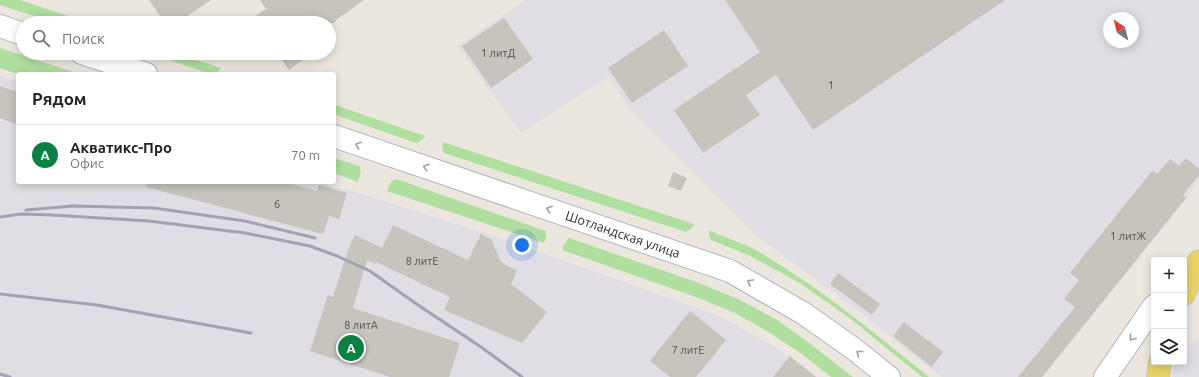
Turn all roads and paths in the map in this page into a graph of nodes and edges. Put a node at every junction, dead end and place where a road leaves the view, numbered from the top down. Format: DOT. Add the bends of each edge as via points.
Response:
graph roads {
  1 [pos="0,26"];
  2 [pos="16,32"];
  3 [pos="103,60"];
  4 [pos="140,72"];
  5 [pos="336,137"];
  6 [pos="1193,268"];
  7 [pos="1184,293"];
  8 [pos="1151,310"];
  9 [pos="1160,365"];
  10 [pos="889,377"];
  11 [pos="1105,377"];
  12 [pos="1158,377"];
  1 -- 2 [label="street"];
  3 -- 4 [label="street"];
  10 -- 5 [label="street, Шотландская улица, one-way" via="803,313 730,271"];
  6 -- 7 [label="main road"];
  8 -- 11 [label="street, one-way"];
  9 -- 12 [label="main road"];
}
